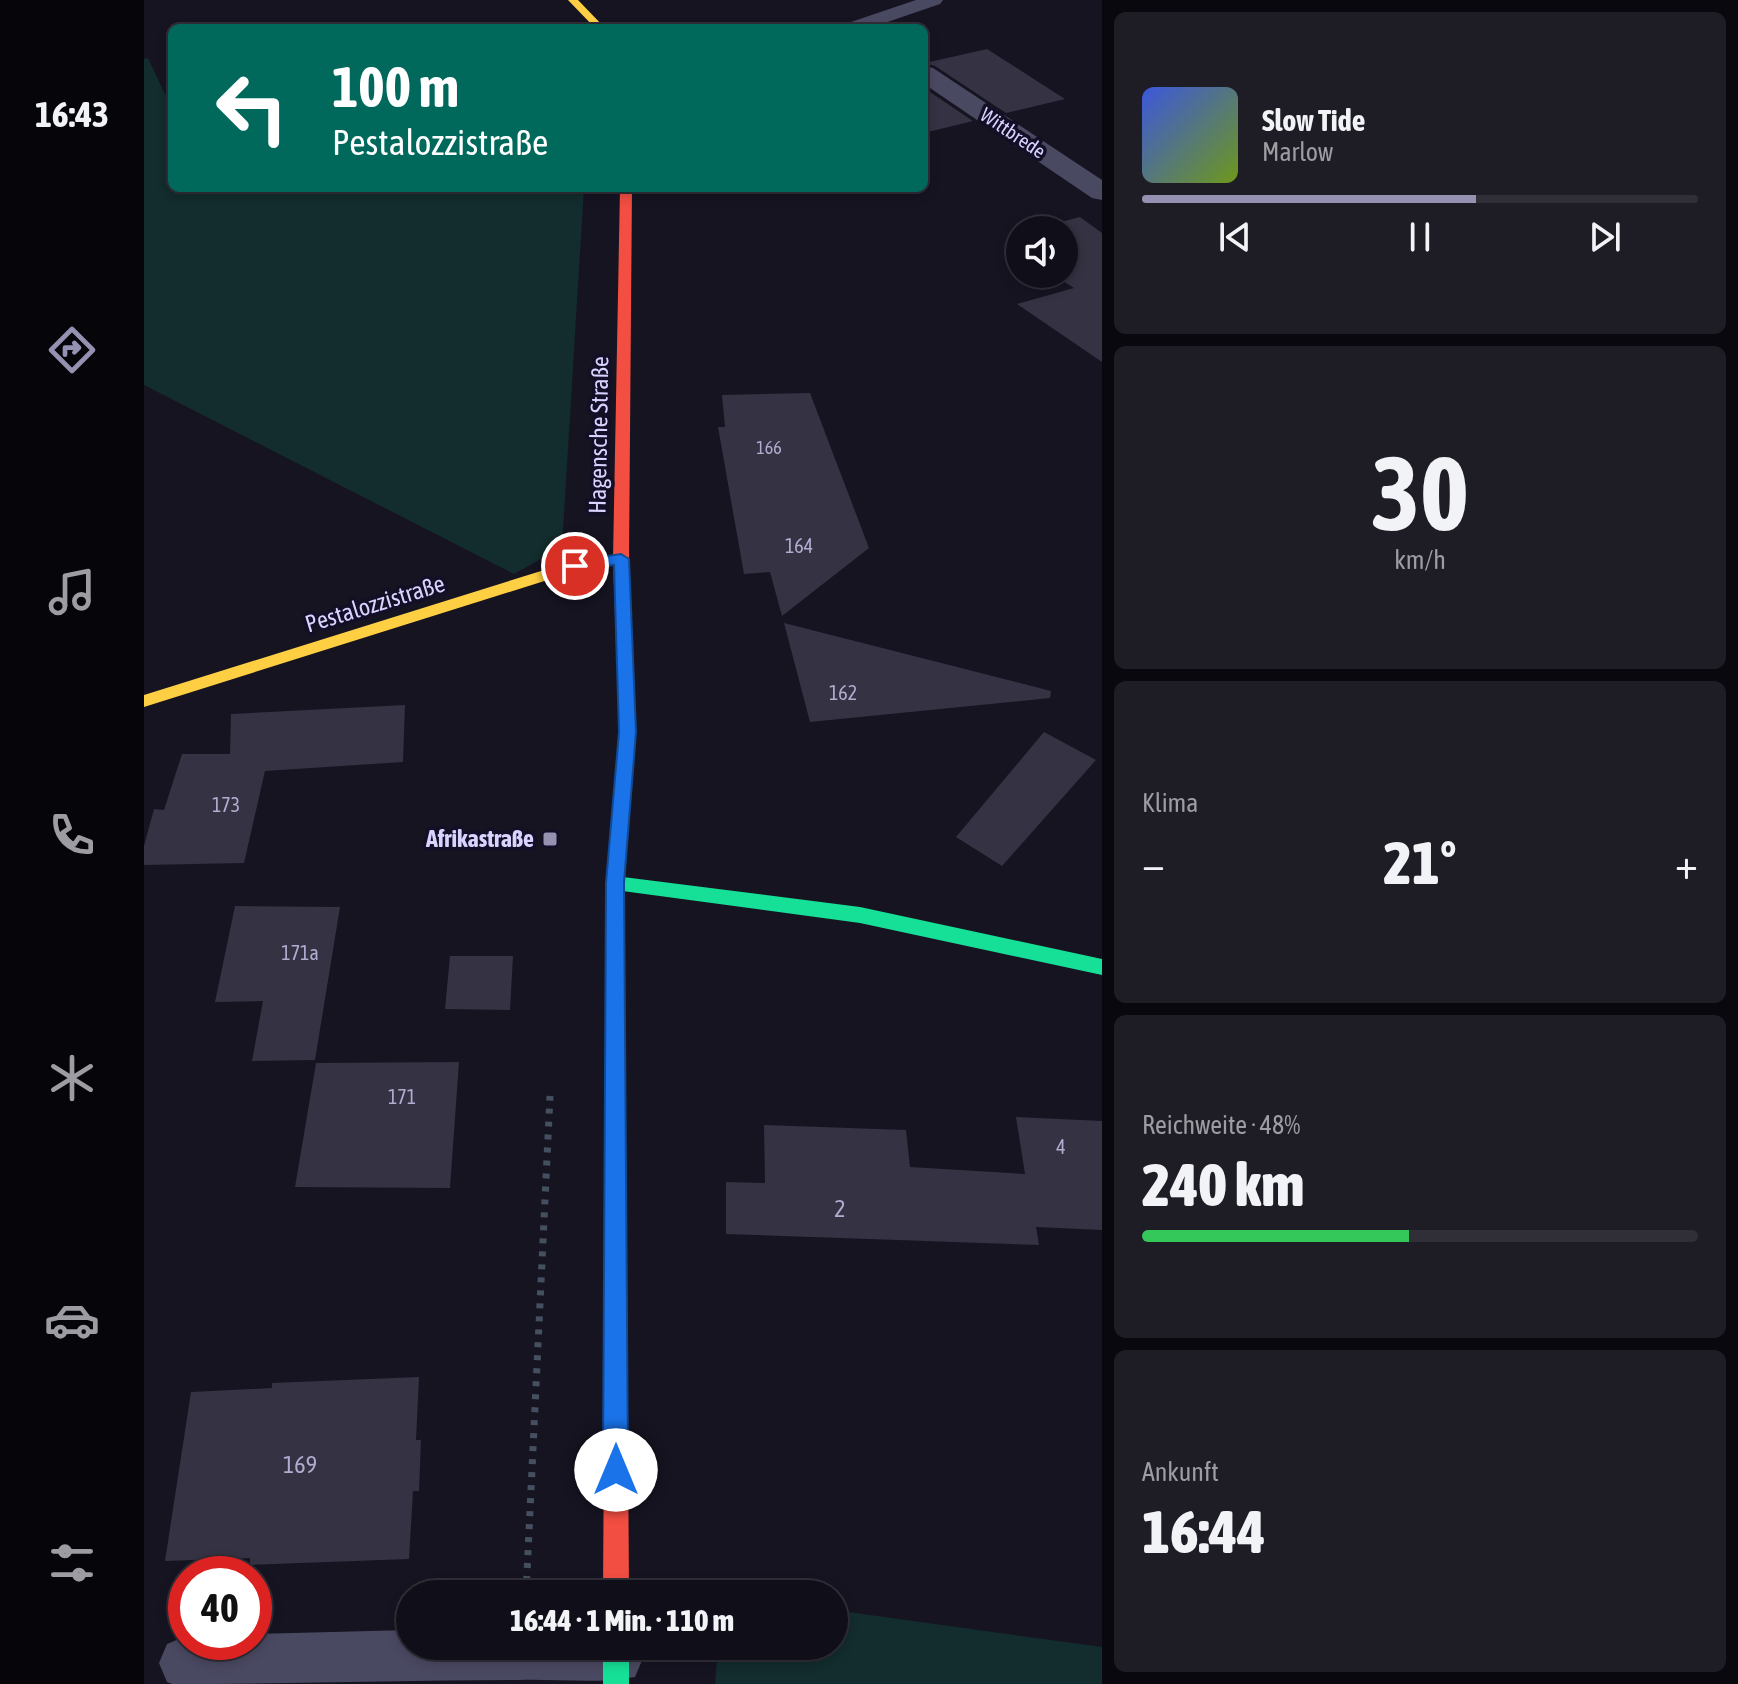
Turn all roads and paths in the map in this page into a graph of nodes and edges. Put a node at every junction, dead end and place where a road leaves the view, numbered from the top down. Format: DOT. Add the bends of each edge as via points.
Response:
graph roads {
  1 [pos="573,0"];
  2 [pos="934,0"];
  3 [pos="596,24"];
  4 [pos="864,24"];
  5 [pos="928,76"];
  6 [pos="626,192"];
  7 [pos="1102,192"];
  8 [pos="621,559"];
  9 [pos="144,701"];
  10 [pos="615,883"];
  11 [pos="1102,967"];
  12 [pos="616,1580"];
  13 [pos="186,1663"];
  14 [pos="616,1663"];
  1 -- 3 [label="street"];
  2 -- 4 [label="lane"];
  5 -- 7 [label="street, Wittbrede"];
  6 -- 8 [label="street, Hagensche Straße"];
  8 -- 9 [label="street, Pestalozzistraße" via="575,566"];
  8 -- 10 [label="street, Hagensche Straße" via="628,732"];
  10 -- 11 [label="street" via="860,915"];
  10 -- 12 [label="street, Hagensche Straße"];
  13 -- 14 [label="lane" via="523,1653"];
}
